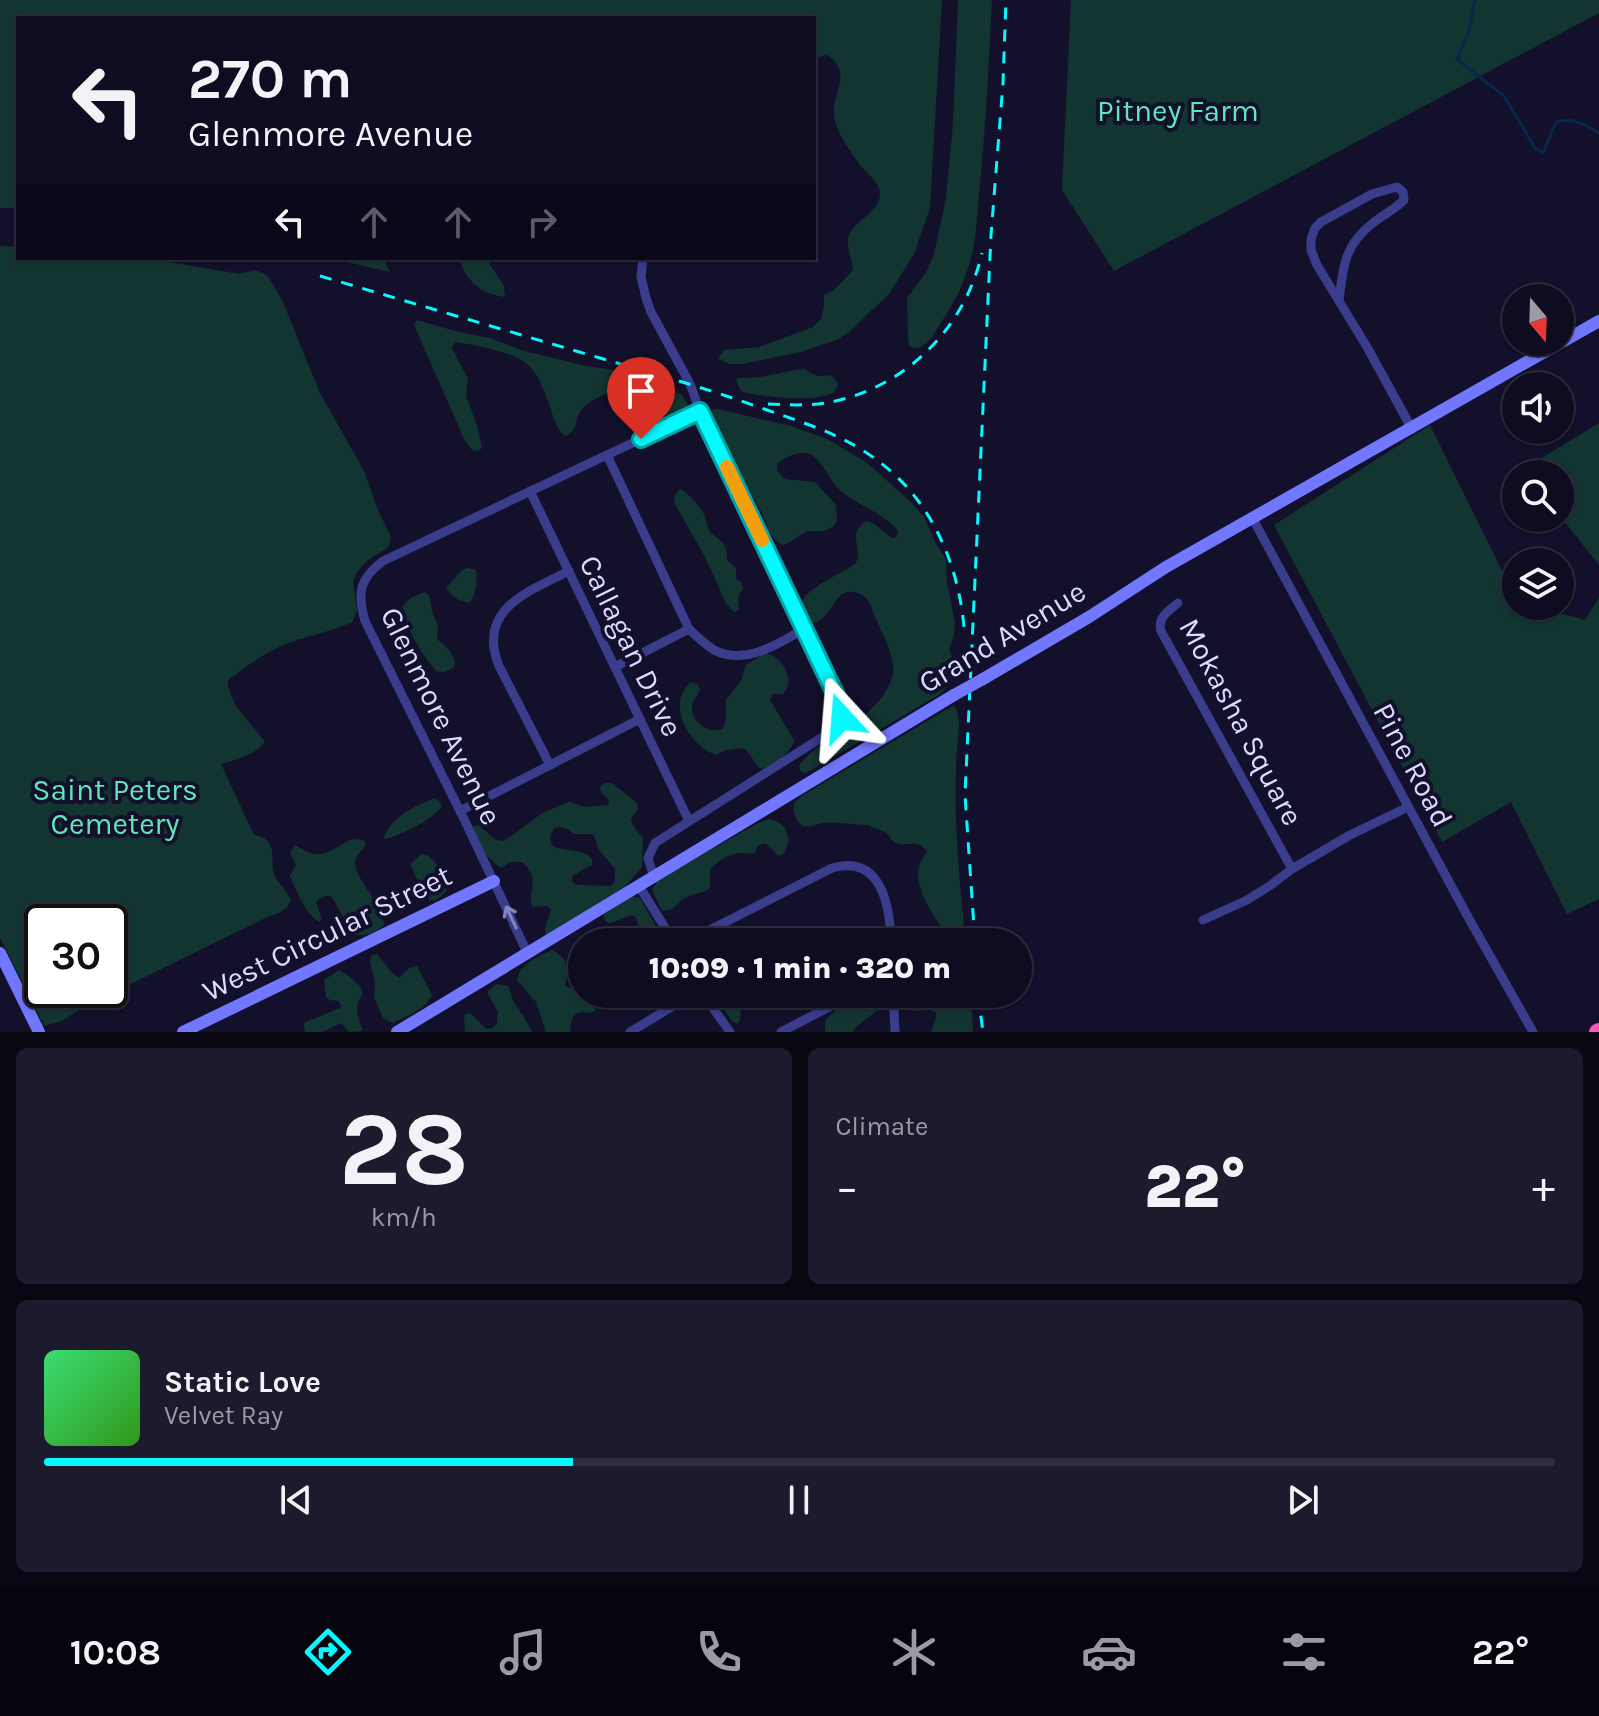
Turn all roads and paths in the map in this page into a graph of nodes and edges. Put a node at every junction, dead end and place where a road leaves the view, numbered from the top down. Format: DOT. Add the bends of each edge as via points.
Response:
graph roads {
  1 [pos="643,260"];
  2 [pos="1339,301"];
  3 [pos="1599,321"];
  4 [pos="700,411"];
  5 [pos="1412,429"];
  6 [pos="607,455"];
  7 [pos="530,491"];
  8 [pos="1253,519"];
  9 [pos="569,571"];
  10 [pos="1178,603"];
  11 [pos="689,629"];
  12 [pos="804,629"];
  13 [pos="615,667"];
  14 [pos="640,719"];
  15 [pos="550,765"];
  16 [pos="1408,807"];
  17 [pos="460,811"];
  18 [pos="689,821"];
  19 [pos="1292,869"];
  20 [pos="654,877"];
  21 [pos="494,881"];
  22 [pos="639,886"];
  23 [pos="1203,920"];
  24 [pos="665,928"];
  25 [pos="714,928"];
  26 [pos="890,928"];
  27 [pos="527,952"];
  28 [pos="0,953"];
  29 [pos="670,1008"];
  30 [pos="713,1008"];
  31 [pos="827,1008"];
  32 [pos="894,1008"];
  33 [pos="39,1032"];
  34 [pos="183,1032"];
  35 [pos="397,1032"];
  36 [pos="630,1032"];
  37 [pos="730,1032"];
  38 [pos="781,1032"];
  39 [pos="895,1032"];
  40 [pos="1533,1032"];
  1 -- 4 [label="street" via="641,277 651,312"];
  2 -- 2 [label="street" via="1311,250 1315,228 1372,194 1397,187 1404,200 1351,247"];
  2 -- 5 [label="street"];
  3 -- 5 [label="street, Grand Avenue"];
  4 -- 6 [label="street, Glenmore Avenue"];
  4 -- 12 [label="street"];
  5 -- 8 [label="street, Grand Avenue"];
  6 -- 7 [label="street, Glenmore Avenue"];
  6 -- 11 [label="street"];
  7 -- 9 [label="street, Callagan Drive"];
  7 -- 17 [label="street, Glenmore Avenue" via="383,561 364,581 360,601 365,621"];
  8 -- 16 [label="street, Pine Road"];
  8 -- 20 [label="street, Grand Avenue, bridge"];
  9 -- 13 [label="street, Callagan Drive"];
  9 -- 15 [label="street" via="510,603 493,636 499,666"];
  10 -- 19 [label="street, Mokasha Square" via="1162,617 1161,631"];
  11 -- 12 [label="street" via="717,651 735,656 771,648"];
  11 -- 13 [label="street"];
  12 -- 18 [label="street" via="842,718 824,736"];
  13 -- 14 [label="street, Callagan Drive"];
  14 -- 15 [label="street"];
  14 -- 18 [label="street, Callagan Drive"];
  15 -- 17 [label="street"];
  16 -- 19 [label="street"];
  16 -- 40 [label="street, Pine Road"];
  17 -- 21 [label="street, Glenmore Avenue"];
  18 -- 20 [label="street" via="650,850"];
  19 -- 23 [label="street" via="1247,900"];
  20 -- 22 [label="street, Grand Avenue"];
  27 -- 21 [label="street, Glenmore Avenue, one-way"];
  21 -- 34 [label="street, West Circular Street"];
  22 -- 24 [label="street"];
  22 -- 27 [label="street, Grand Avenue"];
  25 -- 26 [label="street" via="844,864 871,874 881,887"];
  27 -- 35 [label="street, Grand Avenue"];
  28 -- 33 [label="street"];
  29 -- 36 [label="street"];
  30 -- 37 [label="street"];
  31 -- 38 [label="street"];
  32 -- 39 [label="street"];
}
